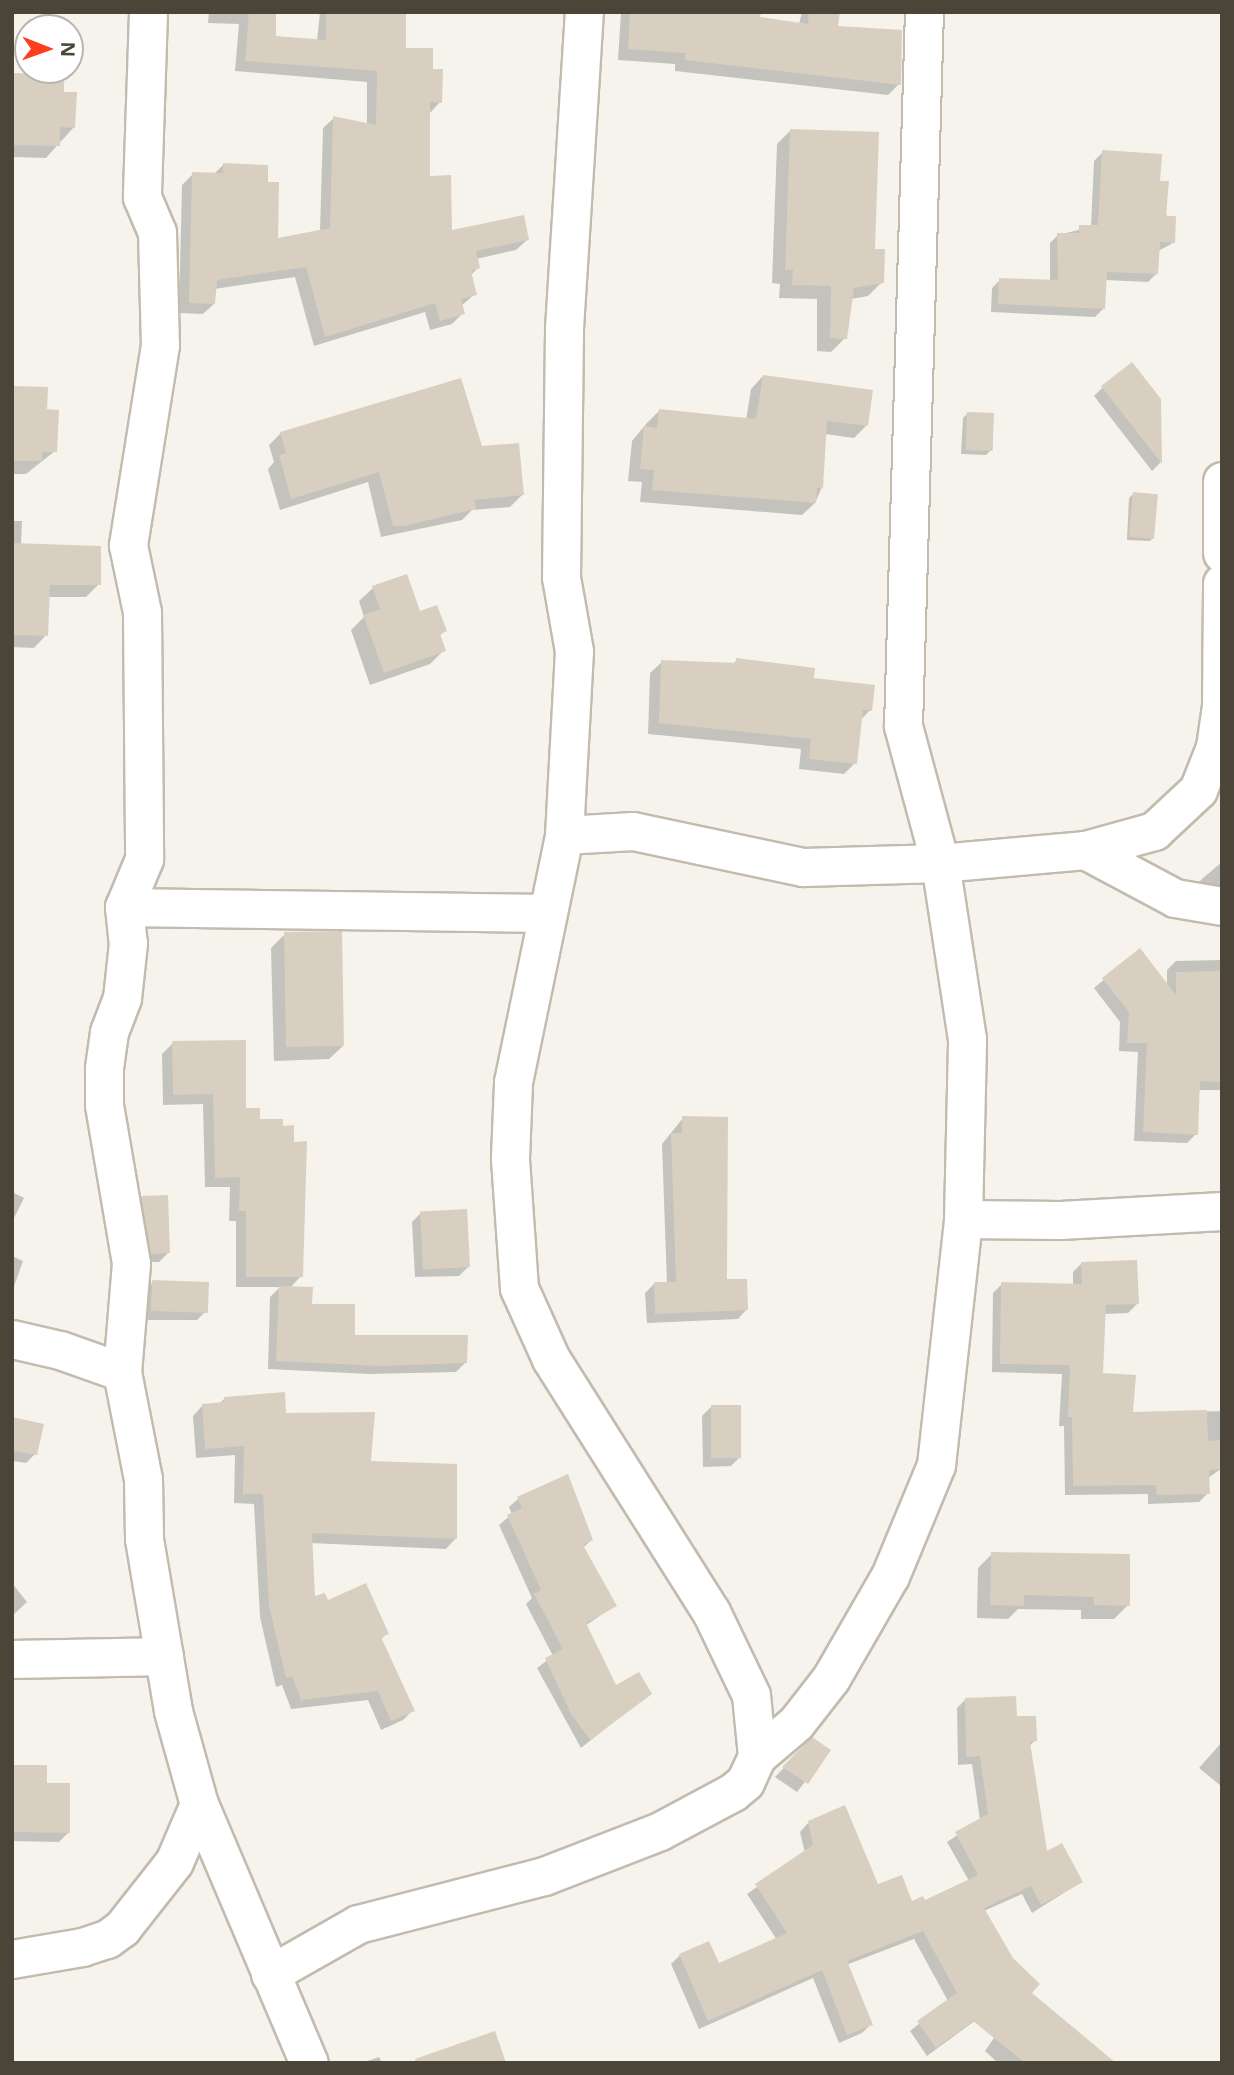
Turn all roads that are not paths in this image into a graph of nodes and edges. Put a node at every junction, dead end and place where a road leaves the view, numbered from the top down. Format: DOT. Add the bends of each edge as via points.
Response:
graph roads {
  1 [pos="148,12"];
  2 [pos="584,12"];
  3 [pos="924,12"];
  4 [pos="1222,481"];
  5 [pos="1222,553"];
  6 [pos="1222,583"];
  7 [pos="564,835"];
  8 [pos="1085,850"];
  9 [pos="940,863"];
  10 [pos="1222,906"];
  11 [pos="124,907"];
  12 [pos="545,913"];
  13 [pos="1222,1211"];
  14 [pos="963,1219"];
  15 [pos="12,1339"];
  16 [pos="122,1372"];
  17 [pos="164,1657"];
  18 [pos="12,1659"];
  19 [pos="757,1756"];
  20 [pos="198,1804"];
  21 [pos="222,1861"];
  22 [pos="174,1862"];
  23 [pos="12,1959"];
  24 [pos="270,1974"];
  25 [pos="309,2063"];
  1 -- 11 [label="street" via="142,197 157,232 160,345 128,524 142,612 144,859"];
  2 -- 7 [label="street" via="564,328 561,577 574,651"];
  3 -- 9 [label="street" via="903,726"];
  4 -- 5 [label="street"];
  6 -- 8 [label="street" via="1221,706 1215,747 1198,790 1154,831"];
  7 -- 9 [label="street" via="633,831 803,867"];
  7 -- 12 [label="street"];
  8 -- 9 [label="street"];
  8 -- 10 [label="street" via="1175,898"];
  9 -- 14 [label="street" via="967,1039"];
  11 -- 12 [label="street"];
  11 -- 16 [label="street" via="128,943 122,999 107,1042 104,1069 104,1105 131,1264"];
  12 -- 19 [label="street" via="513,1082 510,1158 519,1288 551,1359 710,1612 751,1695"];
  13 -- 14 [label="street" via="1060,1220"];
  14 -- 19 [label="street" via="936,1465 890,1576 831,1678 796,1723"];
  15 -- 16 [label="street"];
  16 -- 17 [label="street" via="143,1479 144,1539"];
  17 -- 18 [label="street"];
  17 -- 20 [label="street"];
  19 -- 24 [label="street" via="745,1782 733,1792 660,1831 544,1876 358,1924"];
  20 -- 21 [label="street"];
  20 -- 22 [label="street"];
  21 -- 22 [label="street"];
  21 -- 24 [label="street"];
  22 -- 23 [label="street" via="122,1928 107,1939"];
  24 -- 25 [label="street"];
}
